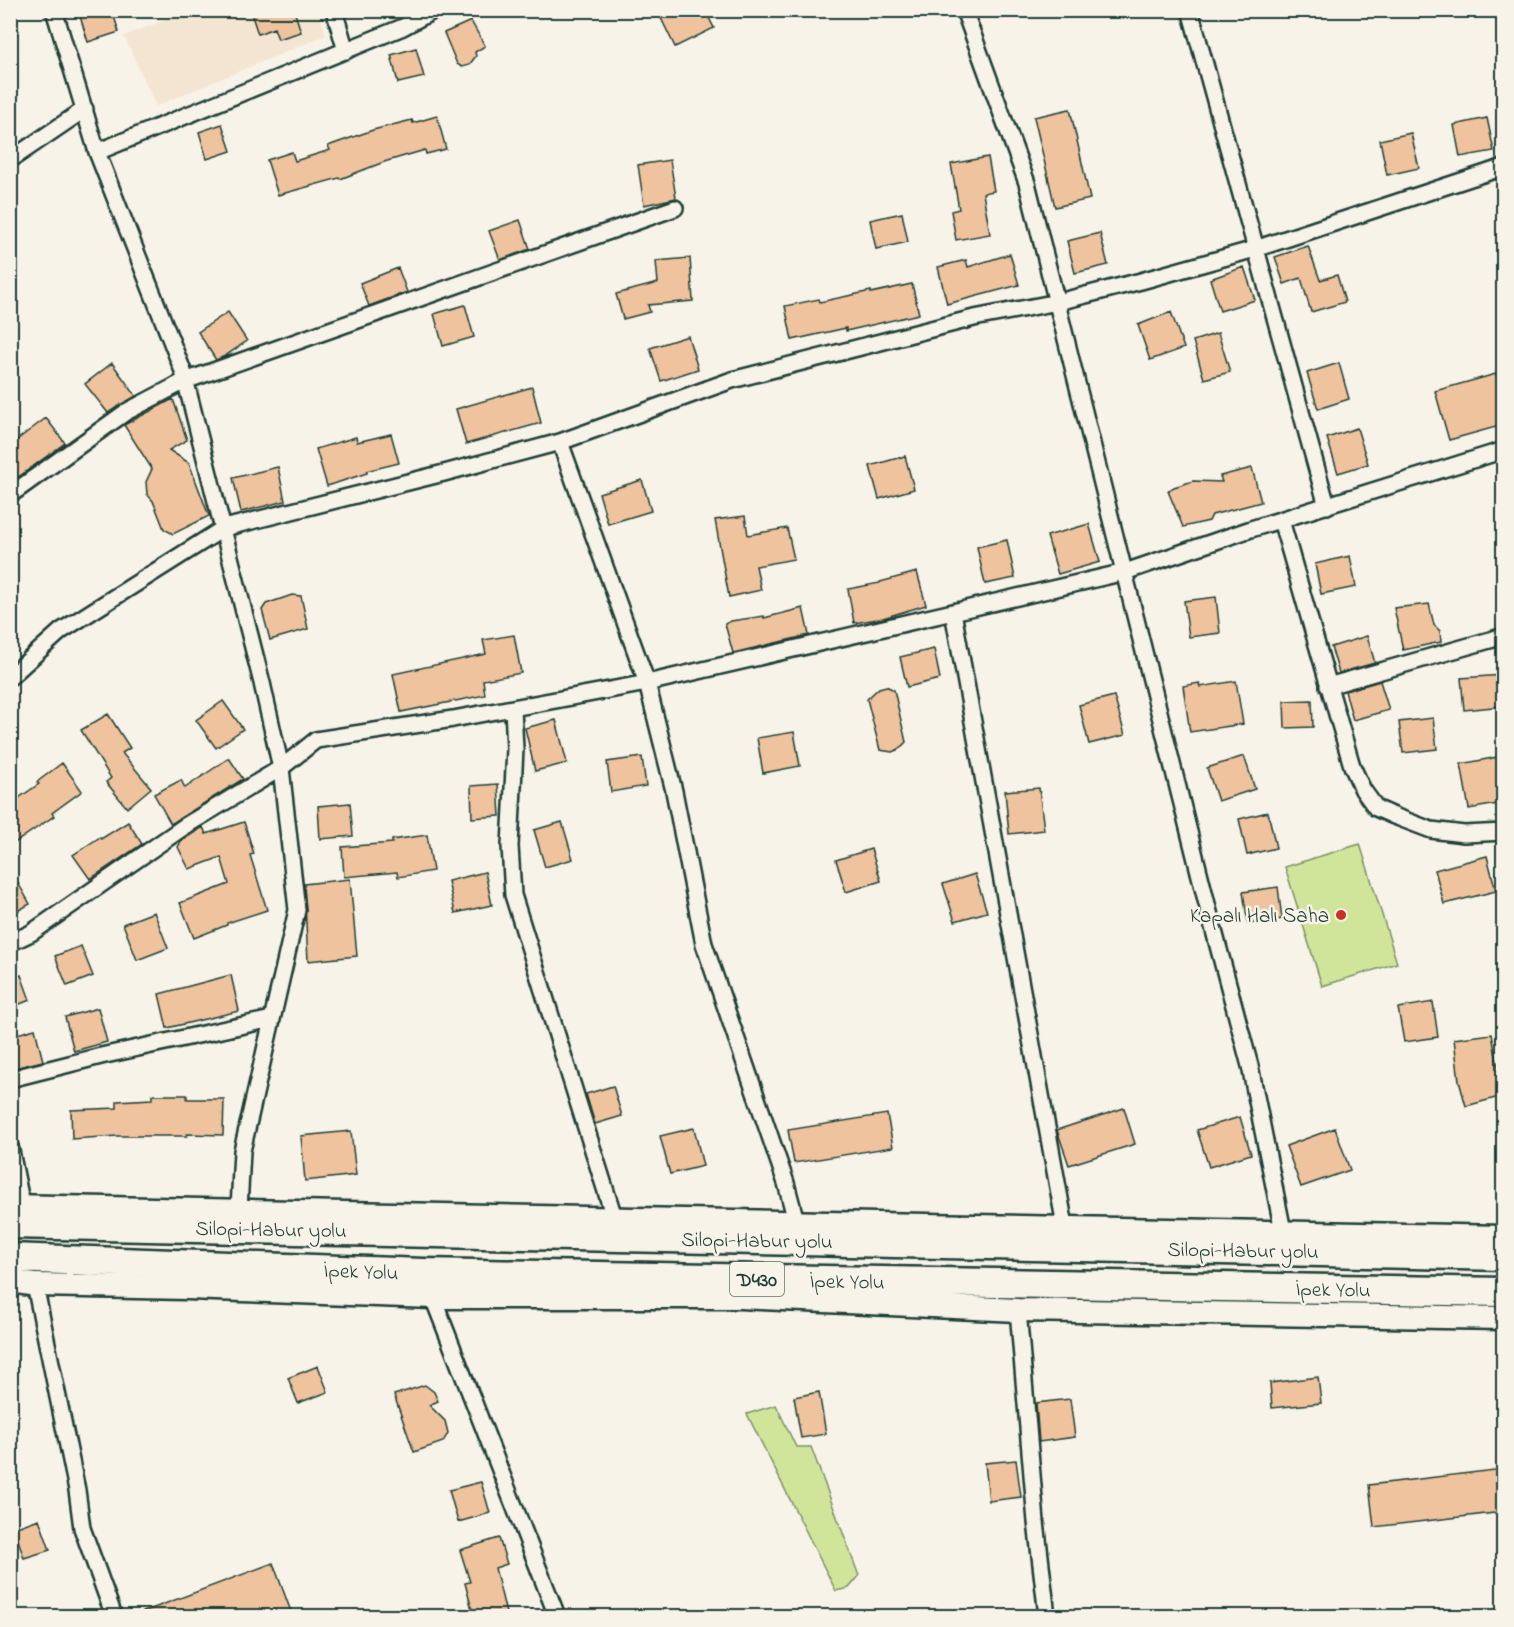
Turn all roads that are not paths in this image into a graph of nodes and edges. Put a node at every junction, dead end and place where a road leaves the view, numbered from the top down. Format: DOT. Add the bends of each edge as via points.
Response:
graph roads {
  1 [pos="54,10"];
  2 [pos="334,10"];
  3 [pos="435,10"];
  4 [pos="964,10"];
  5 [pos="1191,10"];
  6 [pos="346,51"];
  7 [pos="85,109"];
  8 [pos="97,152"];
  9 [pos="10,160"];
  10 [pos="1503,166"];
  11 [pos="675,208"];
  12 [pos="1255,249"];
  13 [pos="1058,302"];
  14 [pos="185,381"];
  15 [pos="560,442"];
  16 [pos="1503,450"];
  17 [pos="10,495"];
  18 [pos="1327,506"];
  19 [pos="1281,520"];
  20 [pos="224,528"];
  21 [pos="1125,572"];
  22 [pos="953,612"];
  23 [pos="1503,636"];
  24 [pos="10,677"];
  25 [pos="647,683"];
  26 [pos="1328,686"];
  27 [pos="513,708"];
  28 [pos="281,768"];
  29 [pos="1503,832"];
  30 [pos="10,943"];
  31 [pos="272,1019"];
  32 [pos="10,1080"];
  33 [pos="10,1146"];
  34 [pos="239,1209"];
  35 [pos="14,1212"];
  36 [pos="614,1217"];
  37 [pos="796,1221"];
  38 [pos="1065,1226"];
  39 [pos="1283,1231"];
  40 [pos="1503,1237"];
  41 [pos="1503,1256"];
  42 [pos="10,1258"];
  43 [pos="10,1281"];
  44 [pos="35,1285"];
  45 [pos="428,1285"];
  46 [pos="1503,1292"];
  47 [pos="1018,1310"];
  48 [pos="1503,1318"];
  49 [pos="114,1617"];
  50 [pos="557,1617"];
  51 [pos="1047,1617"];
  1 -- 7 [label="street"];
  2 -- 6 [label="street"];
  3 -- 6 [label="street"];
  4 -- 13 [label="street" via="1027,183"];
  5 -- 12 [label="street"];
  6 -- 8 [label="street"];
  7 -- 8 [label="street"];
  7 -- 9 [label="street"];
  8 -- 14 [label="street"];
  10 -- 12 [label="street"];
  11 -- 14 [label="street"];
  12 -- 13 [label="street"];
  12 -- 18 [label="street"];
  13 -- 15 [label="street" via="974,318 732,380"];
  13 -- 21 [label="street"];
  14 -- 17 [label="street" via="126,412"];
  14 -- 20 [label="street"];
  15 -- 20 [label="street"];
  15 -- 25 [label="street"];
  16 -- 18 [label="street"];
  18 -- 19 [label="street"];
  19 -- 21 [label="street"];
  19 -- 26 [label="street"];
  20 -- 24 [label="street" via="61,631"];
  20 -- 28 [label="street"];
  21 -- 22 [label="street"];
  21 -- 39 [label="street" via="1250,1066"];
  22 -- 25 [label="street"];
  22 -- 38 [label="street"];
  23 -- 26 [label="street"];
  25 -- 27 [label="street"];
  25 -- 37 [label="street" via="674,791 704,944"];
  26 -- 29 [label="street" via="1352,766 1376,808 1431,830 1464,834"];
  27 -- 28 [label="street" via="316,740"];
  27 -- 36 [label="street" via="510,846 513,895"];
  28 -- 30 [label="street" via="185,826 31,933"];
  28 -- 31 [label="street" via="297,910"];
  31 -- 32 [label="street"];
  31 -- 34 [label="street" via="243,1151"];
  33 -- 35 [label="street"];
  34 -- 35 [label="street"];
  34 -- 36 [label="street"];
  35 -- 41 [label="highway, Silopi-Habur yolu / D430"];
  36 -- 37 [label="street"];
  37 -- 38 [label="street"];
  38 -- 39 [label="street"];
  39 -- 40 [label="street"];
  42 -- 45 [label="highway, İpek Yolu / D430"];
  43 -- 44 [label="street"];
  44 -- 45 [label="street"];
  44 -- 49 [label="street" via="82,1528"];
  45 -- 46 [label="highway, İpek Yolu / D430"];
  45 -- 47 [label="street"];
  45 -- 50 [label="street"];
  47 -- 48 [label="street"];
  47 -- 51 [label="street" via="1035,1522"];
}
